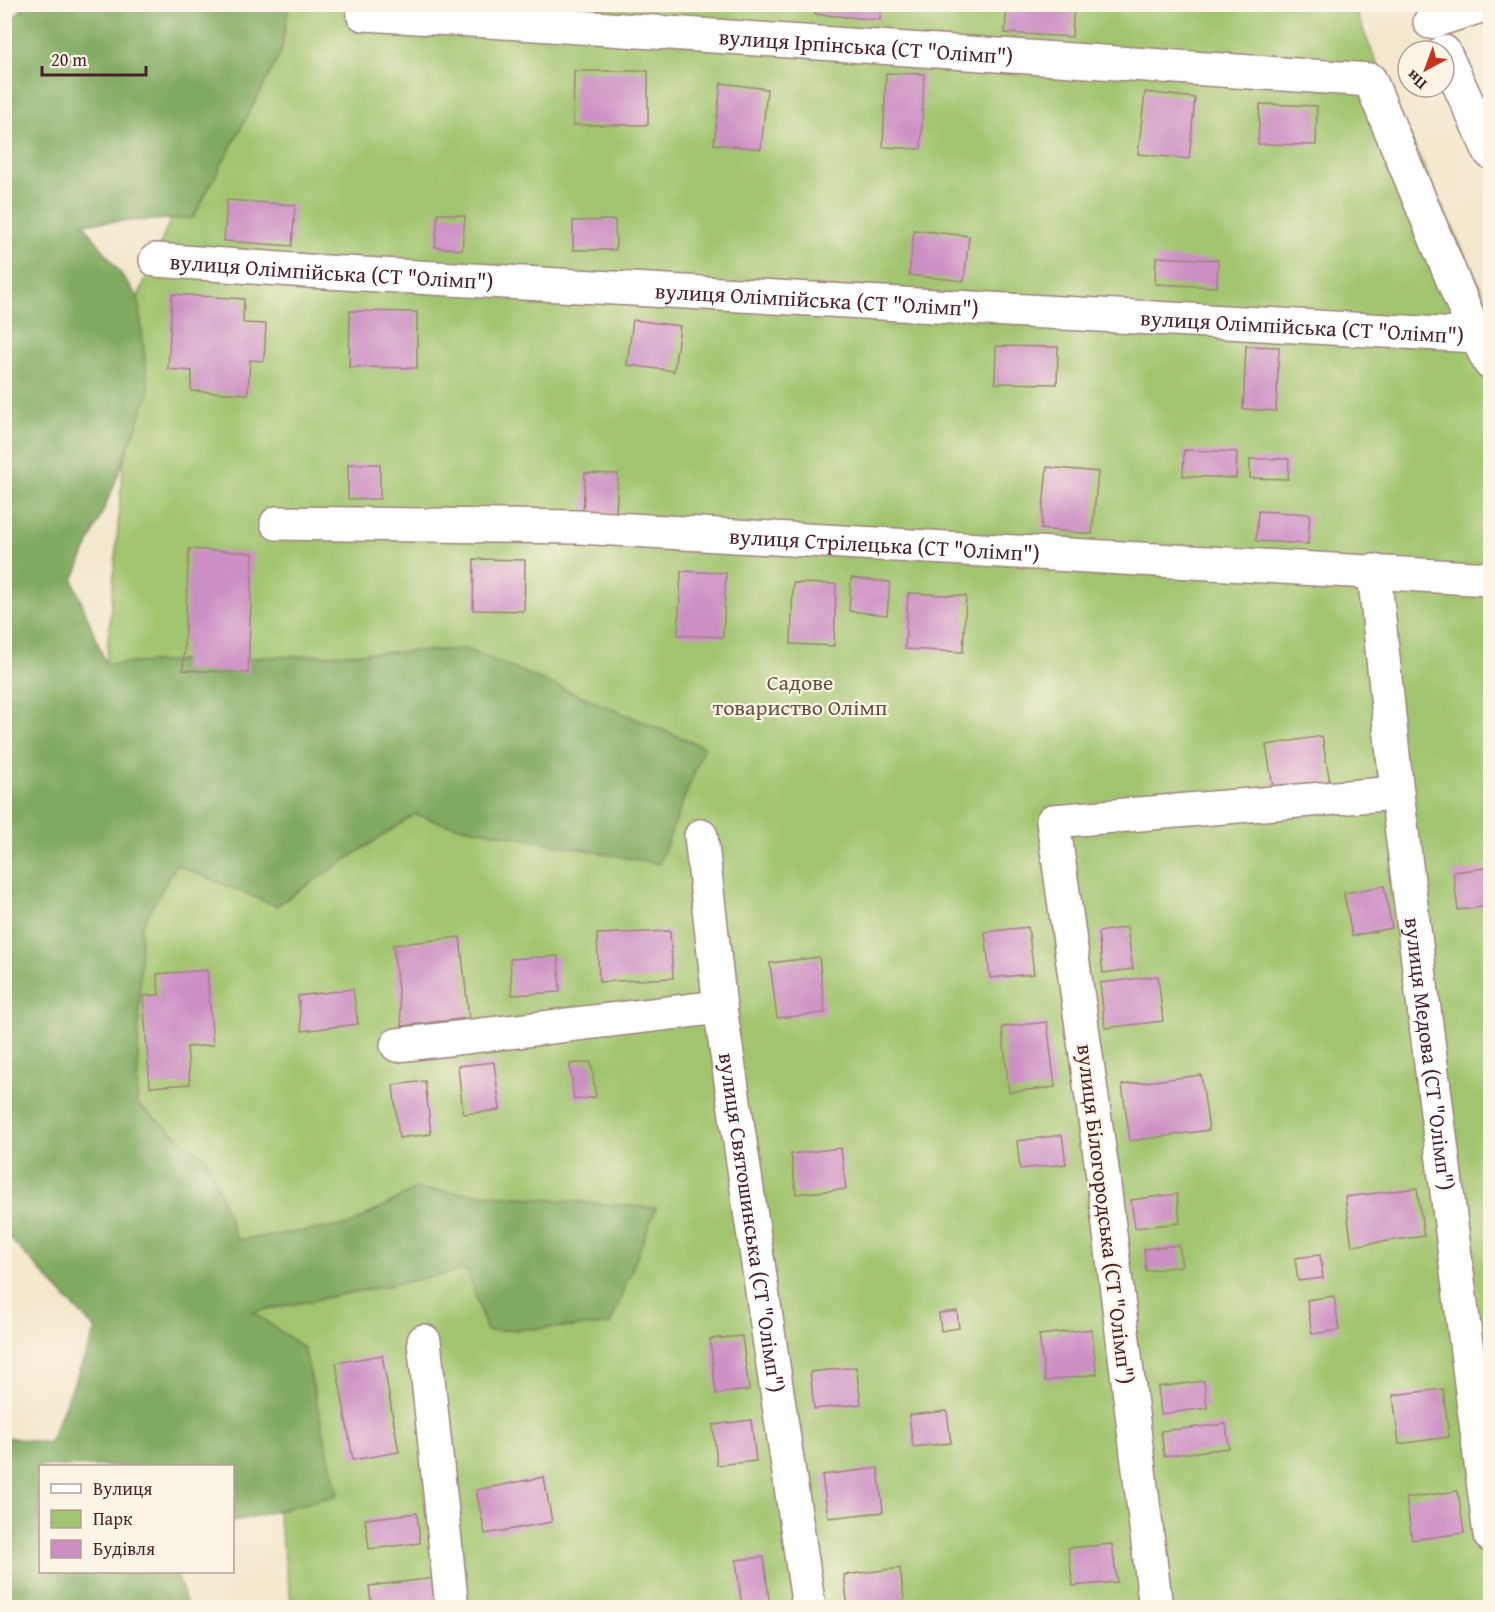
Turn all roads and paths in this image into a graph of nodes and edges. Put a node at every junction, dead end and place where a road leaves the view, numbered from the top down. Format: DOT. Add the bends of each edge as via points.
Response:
graph roads {
  1 [pos="1487,4"];
  2 [pos="1424,13"];
  3 [pos="363,14"];
  4 [pos="1437,39"];
  5 [pos="1456,78"];
  6 [pos="1491,152"];
  7 [pos="156,260"];
  8 [pos="1483,349"];
  9 [pos="277,523"];
  10 [pos="1374,572"];
  11 [pos="1491,579"];
  12 [pos="1397,793"];
  13 [pos="701,836"];
  14 [pos="720,1007"];
  15 [pos="397,1045"];
  16 [pos="424,1341"];
  17 [pos="1491,1535"];
  18 [pos="452,1608"];
  19 [pos="809,1608"];
  20 [pos="1156,1608"];
  1 -- 2 [label="street"];
  2 -- 4 [label="street"];
  3 -- 8 [label="street, вулиця Ірпінська (СТ \"Олімп\")" via="1370,80"];
  5 -- 6 [label="street"];
  7 -- 8 [label="street, вулиця Олімпійська (СТ \"Олімп\")"];
  9 -- 10 [label="street, вулиця Стрілецька (СТ \"Олімп\")" via="578,527"];
  10 -- 11 [label="street, вулиця Стрілецька (СТ \"Олімп\")"];
  10 -- 12 [label="street, вулиця Медова (СТ \"Олімп\")"];
  12 -- 17 [label="street, вулиця Медова (СТ \"Олімп\")"];
  12 -- 20 [label="street, вулиця Білогородська (СТ \"Олімп\")" via="1053,821 1102,1169"];
  13 -- 14 [label="street, вулиця Святошинська (СТ \"Олімп\")"];
  14 -- 15 [label="street"];
  14 -- 19 [label="street, вулиця Святошинська (СТ \"Олімп\")"];
  16 -- 18 [label="street"];
}
